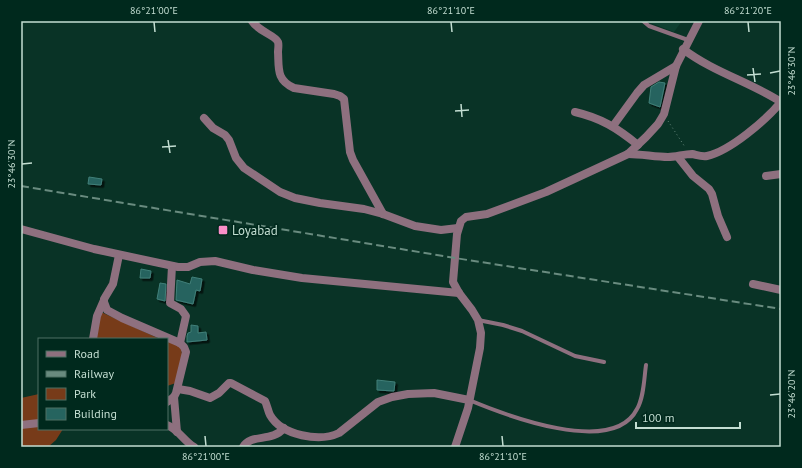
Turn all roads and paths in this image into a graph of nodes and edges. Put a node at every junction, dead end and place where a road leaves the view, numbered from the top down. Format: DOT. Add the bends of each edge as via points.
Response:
graph roads {
  1 [pos="252,21"];
  2 [pos="642,21"];
  3 [pos="699,21"];
  4 [pos="688,40"];
  5 [pos="684,49"];
  6 [pos="676,66"];
  7 [pos="781,102"];
  8 [pos="575,112"];
  9 [pos="664,114"];
  10 [pos="204,118"];
  11 [pos="613,126"];
  12 [pos="638,145"];
  13 [pos="628,154"];
  14 [pos="691,154"];
  15 [pos="678,157"];
  16 [pos="781,174"];
  17 [pos="766,176"];
  18 [pos="383,214"];
  19 [pos="458,228"];
  20 [pos="21,229"];
  21 [pos="727,237"];
  22 [pos="119,255"];
  23 [pos="172,266"];
  24 [pos="753,284"];
  25 [pos="781,290"];
  26 [pos="459,293"];
  27 [pos="104,299"];
  28 [pos="478,320"];
  29 [pos="93,338"];
  30 [pos="180,343"];
  31 [pos="604,362"];
  32 [pos="646,364"];
  33 [pos="173,396"];
  34 [pos="468,404"];
  35 [pos="38,423"];
  36 [pos="21,425"];
  37 [pos="168,425"];
  38 [pos="284,428"];
  39 [pos="177,432"];
  40 [pos="456,445"];
  41 [pos="194,447"];
  42 [pos="243,447"];
  1 -- 18 [label="street" via="261,31 274,37 278,42 279,74 282,81 294,88 334,94 344,99 350,152"];
  2 -- 4 [label="lane"];
  3 -- 4 [label="street"];
  4 -- 5 [label="street"];
  5 -- 6 [label="street"];
  5 -- 7 [label="street" via="696,58"];
  6 -- 9 [label="street"];
  6 -- 11 [label="street" via="644,85"];
  7 -- 14 [label="street" via="756,127 723,149 707,156"];
  8 -- 11 [label="street"];
  9 -- 12 [label="street"];
  9 -- 14 [label="path"];
  10 -- 18 [label="street" via="229,140 236,158 244,168 280,192 294,198"];
  11 -- 12 [label="street"];
  12 -- 13 [label="street"];
  13 -- 15 [label="street"];
  13 -- 19 [label="street" via="546,192 487,214 466,217"];
  14 -- 15 [label="street"];
  15 -- 21 [label="street" via="712,194"];
  16 -- 17 [label="street"];
  18 -- 19 [label="street" via="414,226 441,230"];
  19 -- 26 [label="street" via="453,282"];
  20 -- 22 [label="street"];
  22 -- 23 [label="street"];
  22 -- 27 [label="street" via="113,284"];
  23 -- 26 [label="street" via="188,267 200,262 215,261 302,278"];
  23 -- 30 [label="street" via="170,303 186,316"];
  24 -- 25 [label="street"];
  26 -- 28 [label="street"];
  27 -- 29 [label="street" via="97,316"];
  27 -- 30 [label="street" via="105,307 112,314"];
  28 -- 31 [label="lane" via="522,331 575,356"];
  28 -- 34 [label="street" via="481,333 480,348"];
  30 -- 33 [label="street" via="184,346 186,355"];
  32 -- 34 [label="lane" via="637,410 621,426 578,431 548,426"];
  33 -- 38 [label="street" via="190,391 210,398 231,383 265,400 271,417"];
  33 -- 39 [label="street"];
  34 -- 38 [label="street" via="434,393 408,394 378,402 333,436 320,438 300,435"];
  34 -- 40 [label="street"];
  35 -- 36 [label="street"];
  37 -- 39 [label="street"];
  38 -- 42 [label="street" via="274,436 252,440"];
  39 -- 41 [label="street"];
}
